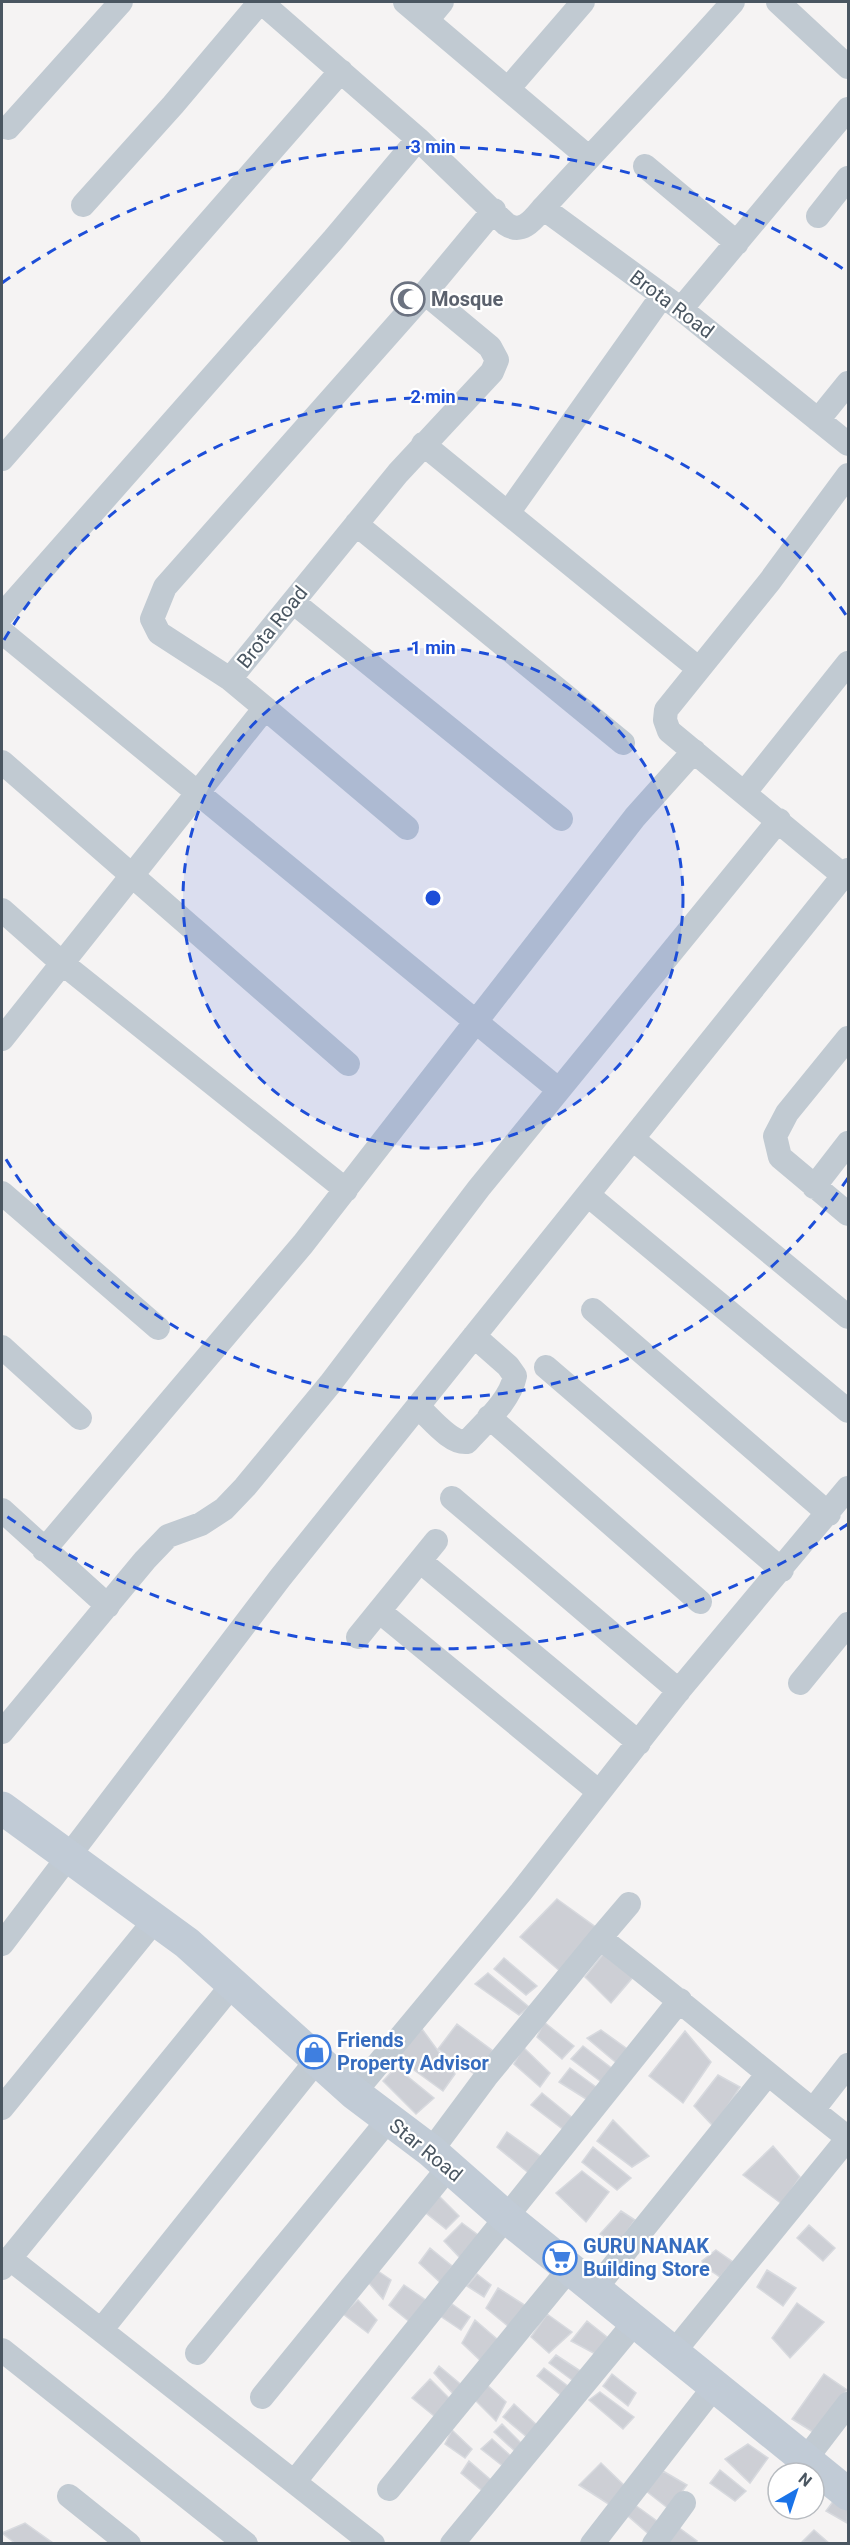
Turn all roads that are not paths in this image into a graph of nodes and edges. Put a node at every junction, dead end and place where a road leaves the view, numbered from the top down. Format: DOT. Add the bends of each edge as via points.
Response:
graph roads {
  1 [pos="121,2"];
  2 [pos="261,2"];
  3 [pos="405,2"];
  4 [pos="442,2"];
  5 [pos="583,2"];
  6 [pos="733,2"];
  7 [pos="778,2"];
  8 [pos="427,20"];
  9 [pos="849,67"];
  10 [pos="341,71"];
  11 [pos="508,88"];
  12 [pos="849,109"];
  13 [pos="8,128"];
  14 [pos="418,139"];
  15 [pos="588,157"];
  16 [pos="645,166"];
  17 [pos="849,178"];
  18 [pos="83,205"];
  19 [pos="543,208"];
  20 [pos="494,210"];
  21 [pos="819,216"];
  22 [pos="736,243"];
  23 [pos="425,293"];
  24 [pos="672,303"];
  25 [pos="849,384"];
  26 [pos="819,420"];
  27 [pos="423,444"];
  28 [pos="849,444"];
  29 [pos="2,459"];
  30 [pos="849,475"];
  31 [pos="508,513"];
  32 [pos="356,524"];
  33 [pos="292,602"];
  34 [pos="2,615"];
  35 [pos="2,632"];
  36 [pos="849,663"];
  37 [pos="699,669"];
  38 [pos="230,679"];
  39 [pos="264,708"];
  40 [pos="623,743"];
  41 [pos="694,751"];
  42 [pos="2,762"];
  43 [pos="746,792"];
  44 [pos="196,794"];
  45 [pos="561,819"];
  46 [pos="779,820"];
  47 [pos="407,828"];
  48 [pos="846,873"];
  49 [pos="132,875"];
  50 [pos="2,909"];
  51 [pos="62,963"];
  52 [pos="477,1023"];
  53 [pos="3,1035"];
  54 [pos="849,1038"];
  55 [pos="348,1064"];
  56 [pos="559,1090"];
  57 [pos="633,1139"];
  58 [pos="849,1143"];
  59 [pos="814,1186"];
  60 [pos="346,1190"];
  61 [pos="2,1193"];
  62 [pos="588,1195"];
  63 [pos="849,1214"];
  64 [pos="593,1310"];
  65 [pos="849,1317"];
  66 [pos="158,1328"];
  67 [pos="474,1336"];
  68 [pos="2,1347"];
  69 [pos="546,1367"];
  70 [pos="418,1407"];
  71 [pos="849,1411"];
  72 [pos="489,1417"];
  73 [pos="80,1418"];
  74 [pos="849,1488"];
  75 [pos="452,1498"];
  76 [pos="2,1510"];
  77 [pos="829,1514"];
  78 [pos="436,1541"];
  79 [pos="44,1550"];
  80 [pos="420,1561"];
  81 [pos="782,1570"];
  82 [pos="700,1602"];
  83 [pos="108,1606"];
  84 [pos="379,1611"];
  85 [pos="849,1624"];
  86 [pos="358,1637"];
  87 [pos="801,1683"];
  88 [pos="679,1691"];
  89 [pos="2,1732"];
  90 [pos="639,1743"];
  91 [pos="599,1792"];
  92 [pos="2,1808"];
  93 [pos="69,1857"];
  94 [pos="629,1905"];
  95 [pos="155,1920"];
  96 [pos="600,1938"];
  97 [pos="2,1944"];
  98 [pos="233,1984"];
  99 [pos="680,2000"];
  100 [pos="317,2060"];
  101 [pos="849,2065"];
  102 [pos="767,2075"];
  103 [pos="354,2093"];
  104 [pos="2,2108"];
  105 [pos="813,2110"];
  106 [pos="388,2119"];
  107 [pos="848,2138"];
  108 [pos="440,2159"];
  109 [pos="506,2217"];
  110 [pos="5,2263"];
  111 [pos="569,2269"];
  112 [pos="595,2289"];
  113 [pos="635,2322"];
  114 [pos="102,2329"];
  115 [pos="2,2350"];
  116 [pos="197,2353"];
  117 [pos="673,2353"];
  118 [pos="714,2387"];
  119 [pos="262,2397"];
  120 [pos="849,2404"];
  121 [pos="805,2460"];
  122 [pos="295,2481"];
  123 [pos="389,2489"];
  124 [pos="849,2494"];
  125 [pos="69,2496"];
  126 [pos="684,2504"];
  127 [pos="129,2544"];
  128 [pos="246,2544"];
  129 [pos="374,2544"];
  130 [pos="452,2544"];
  131 [pos="592,2544"];
  132 [pos="654,2544"];
  1 -- 13 [label="street"];
  2 -- 10 [label="street"];
  2 -- 18 [label="street"];
  3 -- 8 [label="street"];
  4 -- 8 [label="street"];
  5 -- 11 [label="street"];
  6 -- 15 [label="street"];
  7 -- 9 [label="street"];
  8 -- 11 [label="street"];
  10 -- 14 [label="street"];
  10 -- 29 [label="street"];
  11 -- 15 [label="street"];
  12 -- 22 [label="street"];
  14 -- 20 [label="street"];
  14 -- 34 [label="street"];
  15 -- 19 [label="street"];
  16 -- 22 [label="street"];
  17 -- 21 [label="street"];
  19 -- 20 [label="street" via="520,229 512,228"];
  19 -- 24 [label="street, Brota Road"];
  20 -- 23 [label="street, Brota Road"];
  22 -- 24 [label="street"];
  23 -- 27 [label="street, Brota Road" via="490,347 497,360 483,385"];
  23 -- 38 [label="street, Brota Road" via="165,587 152,619 159,633"];
  24 -- 26 [label="street, Brota Road"];
  24 -- 31 [label="street"];
  25 -- 26 [label="street"];
  26 -- 28 [label="street, Brota Road"];
  27 -- 31 [label="street"];
  27 -- 32 [label="street, Brota Road"];
  30 -- 37 [label="street"];
  31 -- 37 [label="street"];
  32 -- 33 [label="street, Brota Road"];
  32 -- 40 [label="street"];
  33 -- 38 [label="street, Brota Road"];
  33 -- 45 [label="street"];
  35 -- 44 [label="street"];
  36 -- 43 [label="street"];
  37 -- 41 [label="street" via="666,710 665,720 669,731"];
  38 -- 39 [label="street"];
  39 -- 44 [label="street"];
  39 -- 47 [label="street"];
  41 -- 43 [label="street"];
  41 -- 52 [label="street" via="635,817"];
  42 -- 49 [label="street"];
  43 -- 46 [label="street"];
  44 -- 49 [label="street"];
  44 -- 52 [label="street"];
  46 -- 48 [label="street"];
  46 -- 56 [label="street"];
  48 -- 57 [label="street"];
  49 -- 51 [label="street"];
  49 -- 55 [label="street"];
  50 -- 51 [label="street"];
  51 -- 53 [label="street"];
  51 -- 60 [label="street"];
  52 -- 56 [label="street"];
  52 -- 60 [label="street"];
  54 -- 59 [label="street" via="787,1113 775,1136 780,1157"];
  56 -- 83 [label="street" via="245,1487 224,1509 201,1524 168,1536"];
  57 -- 62 [label="street"];
  57 -- 65 [label="street"];
  58 -- 59 [label="street"];
  59 -- 63 [label="street"];
  60 -- 79 [label="street"];
  61 -- 66 [label="street"];
  62 -- 67 [label="street"];
  62 -- 71 [label="street"];
  64 -- 77 [label="street"];
  67 -- 70 [label="street"];
  67 -- 72 [label="street" via="515,1376 513,1387"];
  68 -- 73 [label="street"];
  69 -- 81 [label="street"];
  70 -- 72 [label="street" via="462,1442 467,1442"];
  70 -- 93 [label="street" via="280,1578"];
  72 -- 82 [label="street"];
  74 -- 77 [label="street"];
  75 -- 88 [label="street"];
  76 -- 79 [label="street"];
  77 -- 81 [label="street"];
  78 -- 80 [label="street"];
  79 -- 83 [label="street"];
  80 -- 84 [label="street"];
  80 -- 90 [label="street"];
  81 -- 88 [label="street"];
  83 -- 89 [label="street"];
  84 -- 86 [label="street"];
  84 -- 91 [label="street"];
  85 -- 87 [label="street"];
  88 -- 90 [label="street"];
  90 -- 91 [label="street"];
  91 -- 103 [label="street"];
  92 -- 93 [label="street, Star Road"];
  93 -- 95 [label="street, Star Road"];
  93 -- 97 [label="street"];
  94 -- 96 [label="street"];
  95 -- 98 [label="street, Star Road"];
  95 -- 104 [label="street"];
  96 -- 99 [label="street"];
  96 -- 108 [label="street" via="486,2077"];
  98 -- 100 [label="street, Star Road"];
  98 -- 110 [label="street"];
  99 -- 102 [label="street"];
  99 -- 109 [label="street"];
  100 -- 103 [label="street, Star Road"];
  100 -- 114 [label="street"];
  101 -- 105 [label="street"];
  102 -- 105 [label="street"];
  102 -- 112 [label="street"];
  103 -- 106 [label="street, Star Road"];
  105 -- 107 [label="street"];
  106 -- 108 [label="street, Star Road"];
  106 -- 116 [label="street"];
  107 -- 117 [label="street"];
  108 -- 109 [label="street, Star Road"];
  108 -- 119 [label="street"];
  109 -- 111 [label="street, Star Road"];
  109 -- 122 [label="street"];
  110 -- 114 [label="street"];
  111 -- 112 [label="street, Star Road"];
  111 -- 123 [label="street"];
  112 -- 113 [label="street, Star Road"];
  113 -- 117 [label="street, Star Road"];
  113 -- 130 [label="street"];
  114 -- 122 [label="street"];
  115 -- 128 [label="street"];
  117 -- 118 [label="street, Star Road"];
  118 -- 121 [label="street, Star Road"];
  118 -- 131 [label="street"];
  120 -- 121 [label="street"];
  121 -- 124 [label="street, Star Road"];
  122 -- 129 [label="street"];
  125 -- 127 [label="street"];
  126 -- 132 [label="street"];
}
